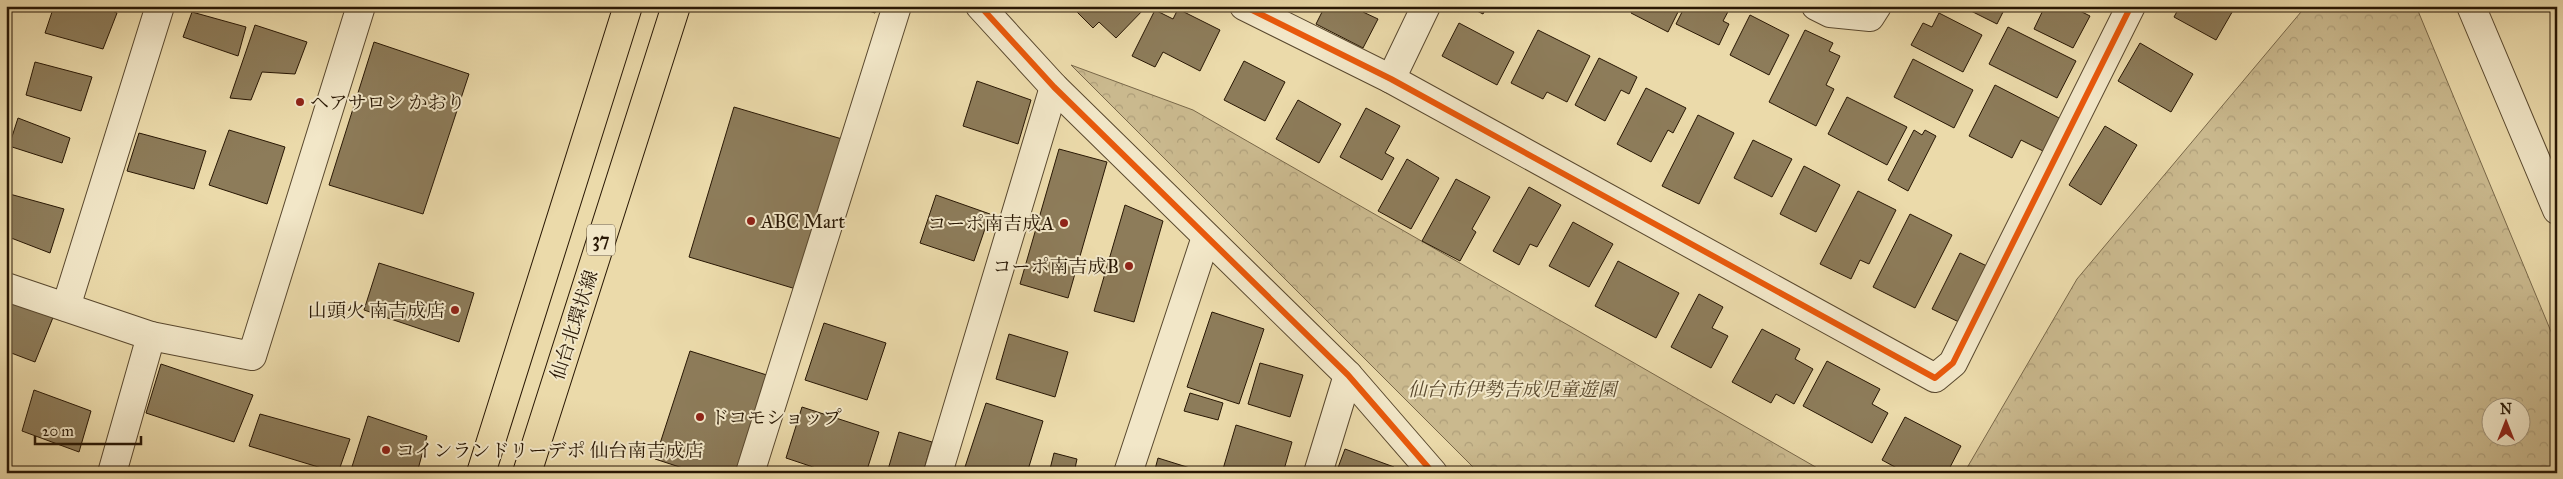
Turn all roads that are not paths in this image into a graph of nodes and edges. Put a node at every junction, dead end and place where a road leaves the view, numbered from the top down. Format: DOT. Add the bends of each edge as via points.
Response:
graph roads {
  1 [pos="160,6"];
  2 [pos="361,6"];
  3 [pos="628,6"];
  4 [pos="676,6"];
  5 [pos="897,6"];
  6 [pos="980,6"];
  7 [pos="1244,6"];
  8 [pos="1426,6"];
  9 [pos="1816,6"];
  10 [pos="1877,6"];
  11 [pos="2131,6"];
  12 [pos="2471,6"];
  13 [pos="1391,80"];
  14 [pos="1054,87"];
  15 [pos="2557,210"];
  16 [pos="1206,237"];
  17 [pos="6,287"];
  18 [pos="66,308"];
  19 [pos="151,336"];
  20 [pos="1348,375"];
  21 [pos="112,473"];
  22 [pos="481,473"];
  23 [pos="527,473"];
  24 [pos="750,473"];
  25 [pos="938,473"];
  26 [pos="1128,473"];
  27 [pos="1318,473"];
  28 [pos="1433,473"];
  1 -- 18 [label="street"];
  2 -- 19 [label="street" via="252,356"];
  3 -- 22 [label="main road, 37"];
  4 -- 23 [label="main road, 仙台北環状線 / 37"];
  5 -- 24 [label="street"];
  6 -- 14 [label="street"];
  7 -- 13 [label="street"];
  8 -- 13 [label="street"];
  9 -- 10 [label="street" via="1830,13 1870,18"];
  11 -- 13 [label="street" via="1953,363 1935,378"];
  12 -- 15 [label="street"];
  14 -- 16 [label="street"];
  14 -- 25 [label="street"];
  16 -- 20 [label="street"];
  16 -- 26 [label="street"];
  17 -- 18 [label="street"];
  18 -- 19 [label="street"];
  19 -- 21 [label="street"];
  20 -- 27 [label="street"];
  20 -- 28 [label="street"];
}
